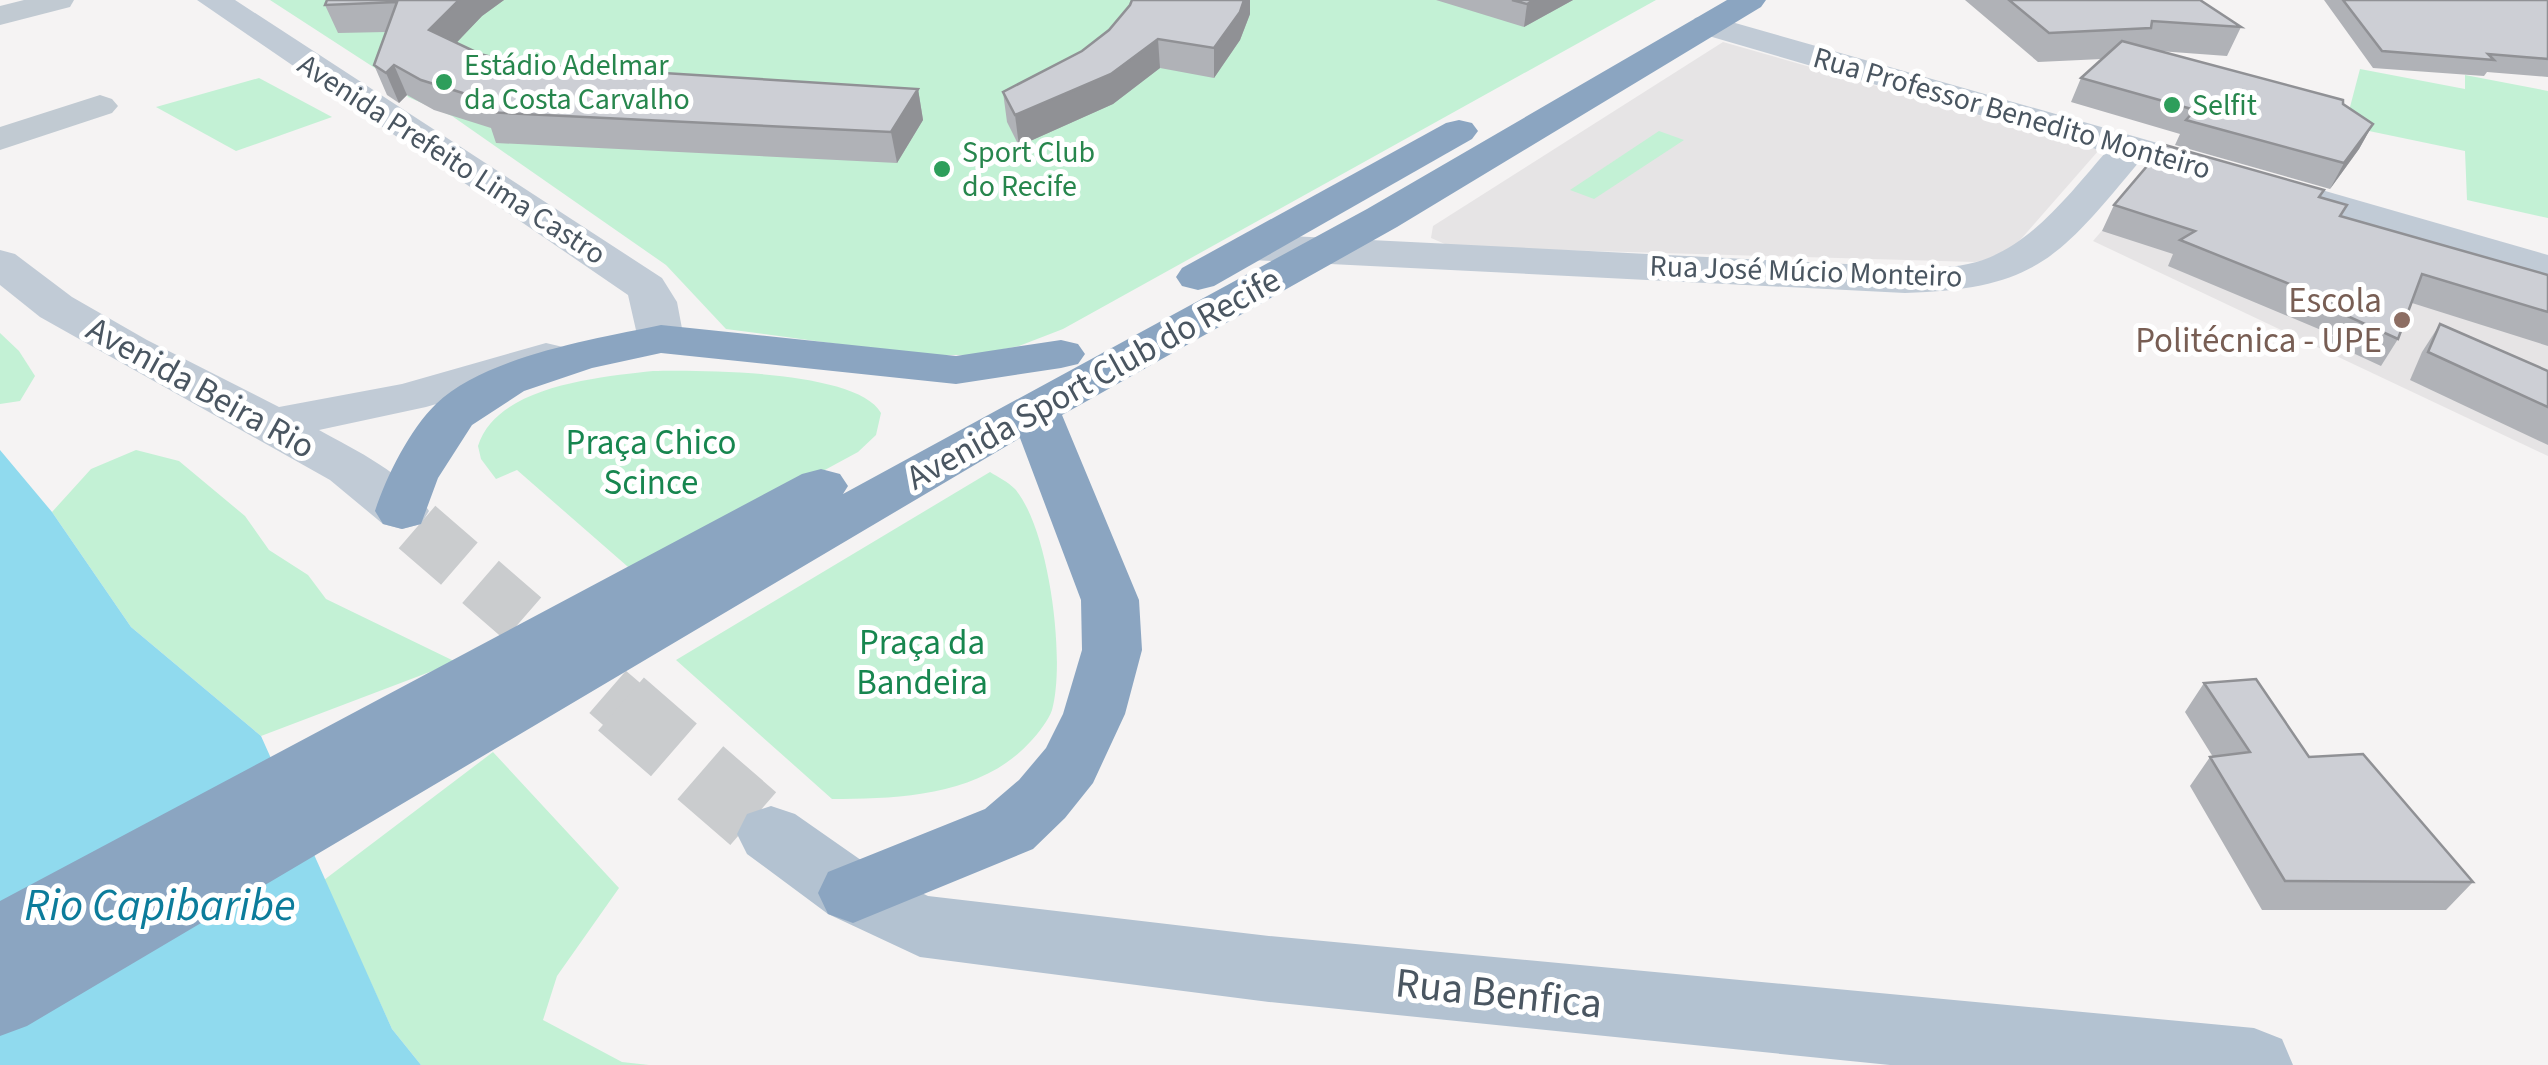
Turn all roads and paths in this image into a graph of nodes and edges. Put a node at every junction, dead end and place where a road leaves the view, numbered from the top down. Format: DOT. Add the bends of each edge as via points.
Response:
graph roads {
  1 [pos="59,0"];
  2 [pos="213,0"];
  3 [pos="1750,0"];
  4 [pos="1702,13"];
  5 [pos="0,16"];
  6 [pos="100,106"];
  7 [pos="0,139"];
  8 [pos="2131,147"];
  9 [pos="1352,235"];
  10 [pos="1252,246"];
  11 [pos="0,263"];
  12 [pos="2548,269"];
  13 [pos="659,327"];
  14 [pos="1061,354"];
  15 [pos="1034,408"];
  16 [pos="272,424"];
  17 [pos="410,519"];
  18 [pos="410,737"];
  19 [pos="771,834"];
  20 [pos="852,893"];
  21 [pos="0,937"];
  22 [pos="0,1002"];
  23 [pos="2254,1065"];
  1 -- 5 [label="street"];
  2 -- 13 [label="street, Avenida Prefeito Lima Castro" via="646,286"];
  3 -- 4 [label="highway, Avenida Sport Club do Recife"];
  4 -- 8 [label="street, Rua Professor Benedito Monteiro"];
  4 -- 9 [label="highway, Avenida Sport Club do Recife"];
  4 -- 10 [label="highway, Avenida Sport Club do Recife"];
  6 -- 7 [label="street"];
  8 -- 9 [label="street, Rua José Múcio Monteiro" via="2056,232 2018,262 1972,277 1905,280 1432,254"];
  8 -- 12 [label="street, Rua Professor Benedito Monteiro"];
  9 -- 10 [label="street, Rua José Múcio Monteiro"];
  9 -- 15 [label="highway, Avenida Sport Club do Recife"];
  10 -- 14 [label="highway, Avenida Sport Club do Recife"];
  11 -- 16 [label="street, Avenida Beira Rio" via="70,315"];
  13 -- 14 [label="highway" via="956,370"];
  13 -- 16 [label="street" via="409,397"];
  13 -- 17 [label="highway" via="507,381 454,415 412,478"];
  14 -- 18 [label="highway, Avenida Sport Club do Recife"];
  15 -- 18 [label="highway, Avenida Sport Club do Recife"];
  15 -- 20 [label="highway" via="1110,600 1112,650 1094,714 1070,765 1009,828"];
  16 -- 17 [label="street, Avenida Beira Rio" via="348,468"];
  18 -- 21 [label="highway"];
  18 -- 22 [label="highway"];
  19 -- 20 [label="main road, Rua Benfica"];
  20 -- 23 [label="main road, Rua Benfica" via="920,926 994,937"];
}
